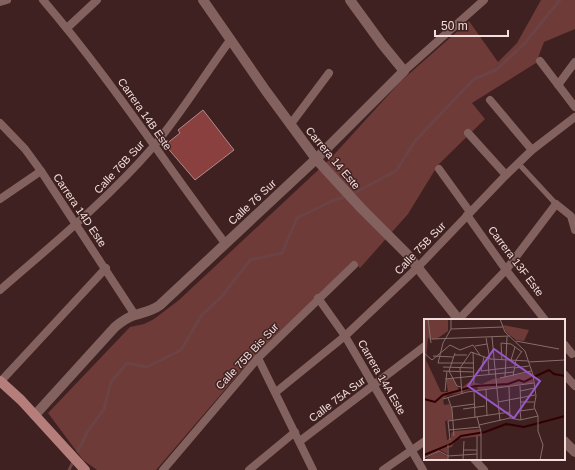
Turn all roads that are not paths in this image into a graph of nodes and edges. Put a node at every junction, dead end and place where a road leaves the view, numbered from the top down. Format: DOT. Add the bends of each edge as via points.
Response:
graph roads {
  1 [pos="7,0"];
  2 [pos="43,0"];
  3 [pos="97,0"];
  4 [pos="203,0"];
  5 [pos="350,0"];
  6 [pos="484,0"];
  7 [pos="0,2"];
  8 [pos="67,28"];
  9 [pos="231,39"];
  10 [pos="540,61"];
  11 [pos="575,62"];
  12 [pos="404,71"];
  13 [pos="329,74"];
  14 [pos="558,85"];
  15 [pos="490,100"];
  16 [pos="575,107"];
  17 [pos="575,117"];
  18 [pos="0,123"];
  19 [pos="290,125"];
  20 [pos="468,133"];
  21 [pos="153,146"];
  22 [pos="532,150"];
  23 [pos="316,159"];
  24 [pos="518,163"];
  25 [pos="439,169"];
  26 [pos="41,171"];
  27 [pos="506,175"];
  28 [pos="0,199"];
  29 [pos="556,204"];
  30 [pos="469,213"];
  31 [pos="77,224"];
  32 [pos="575,230"];
  33 [pos="225,243"];
  34 [pos="354,265"];
  35 [pos="418,267"];
  36 [pos="106,268"];
  37 [pos="506,270"];
  38 [pos="0,290"];
  39 [pos="318,298"];
  40 [pos="135,315"];
  41 [pos="458,319"];
  42 [pos="460,319"];
  43 [pos="545,319"];
  44 [pos="345,336"];
  45 [pos="565,346"];
  46 [pos="424,347"];
  47 [pos="570,355"];
  48 [pos="258,358"];
  49 [pos="565,375"];
  50 [pos="0,381"];
  51 [pos="374,385"];
  52 [pos="575,386"];
  53 [pos="276,392"];
  54 [pos="35,415"];
  55 [pos="295,432"];
  56 [pos="300,441"];
  57 [pos="424,442"];
  58 [pos="565,442"];
  59 [pos="412,451"];
  60 [pos="575,452"];
  61 [pos="475,460"];
  62 [pos="84,470"];
  63 [pos="163,470"];
  64 [pos="249,470"];
  65 [pos="313,470"];
  66 [pos="383,470"];
  67 [pos="423,470"];
  68 [pos="484,470"];
  1 -- 7 [label="street"];
  2 -- 8 [label="street, Carrera 14B Este"];
  3 -- 8 [label="street"];
  4 -- 9 [label="street, Carrera 14 Este"];
  5 -- 12 [label="street"];
  6 -- 12 [label="street, Calle 76 Sur"];
  8 -- 21 [label="street, Carrera 14B Este" via="115,89"];
  9 -- 19 [label="street, Carrera 14 Este"];
  9 -- 21 [label="street, Calle 76B Sur"];
  10 -- 14 [label="street"];
  11 -- 14 [label="street"];
  12 -- 23 [label="street, Calle 76 Sur"];
  13 -- 19 [label="street"];
  14 -- 16 [label="street"];
  15 -- 22 [label="street"];
  17 -- 22 [label="street, Calle 75B Sur"];
  18 -- 26 [label="street, Carrera 14D Este" via="25,149"];
  19 -- 23 [label="street, Carrera 14 Este"];
  20 -- 27 [label="street"];
  21 -- 31 [label="street, Calle 76B Sur"];
  21 -- 33 [label="street, Carrera 14B Este"];
  22 -- 24 [label="street, Calle 75B Sur"];
  23 -- 33 [label="street, Calle 76 Sur"];
  23 -- 35 [label="street, Carrera 14 Este"];
  24 -- 27 [label="street, Calle 75B Sur"];
  24 -- 29 [label="street"];
  25 -- 30 [label="street, Carrera 13F Este"];
  26 -- 28 [label="street"];
  26 -- 31 [label="street, Carrera 14D Este"];
  27 -- 30 [label="street, Calle 75B Sur"];
  29 -- 32 [label="street" via="571,216"];
  29 -- 37 [label="street"];
  30 -- 35 [label="street, Calle 75B Sur"];
  30 -- 37 [label="street, Carrera 13F Este"];
  31 -- 36 [label="street, Carrera 14D Este"];
  31 -- 38 [label="street, Calle 76B Sur"];
  33 -- 40 [label="street, Calle 76 Sur" via="160,305"];
  34 -- 39 [label="street, Calle 75B Bis Sur"];
  35 -- 41 [label="street, Carrera 14 Este"];
  35 -- 44 [label="street, Calle 75B Sur"];
  36 -- 40 [label="street, Carrera 14D Este"];
  36 -- 50 [label="street"];
  37 -- 42 [label="street"];
  37 -- 43 [label="street, Carrera 13F Este"];
  39 -- 44 [label="street, Carrera 14A Este"];
  39 -- 48 [label="street, Calle 75B Bis Sur"];
  40 -- 54 [label="street, Calle 76 Sur" via="104,337"];
  44 -- 51 [label="street, Carrera 14A Este"];
  44 -- 53 [label="street, Calle 75B Sur"];
  45 -- 47 [label="street"];
  46 -- 51 [label="street, Calle 75A Sur"];
  48 -- 53 [label="street"];
  48 -- 63 [label="street, Calle 75B Bis Sur"];
  49 -- 52 [label="street"];
  50 -- 54 [label="main road"];
  51 -- 56 [label="street, Calle 75A Sur"];
  51 -- 59 [label="street, Carrera 14A Este"];
  53 -- 55 [label="street"];
  54 -- 62 [label="main road"];
  55 -- 56 [label="street"];
  55 -- 64 [label="street"];
  56 -- 65 [label="street"];
  57 -- 59 [label="street"];
  58 -- 60 [label="street"];
  59 -- 66 [label="street"];
  59 -- 67 [label="street, Carrera 14A Este"];
  61 -- 68 [label="street"];
}
